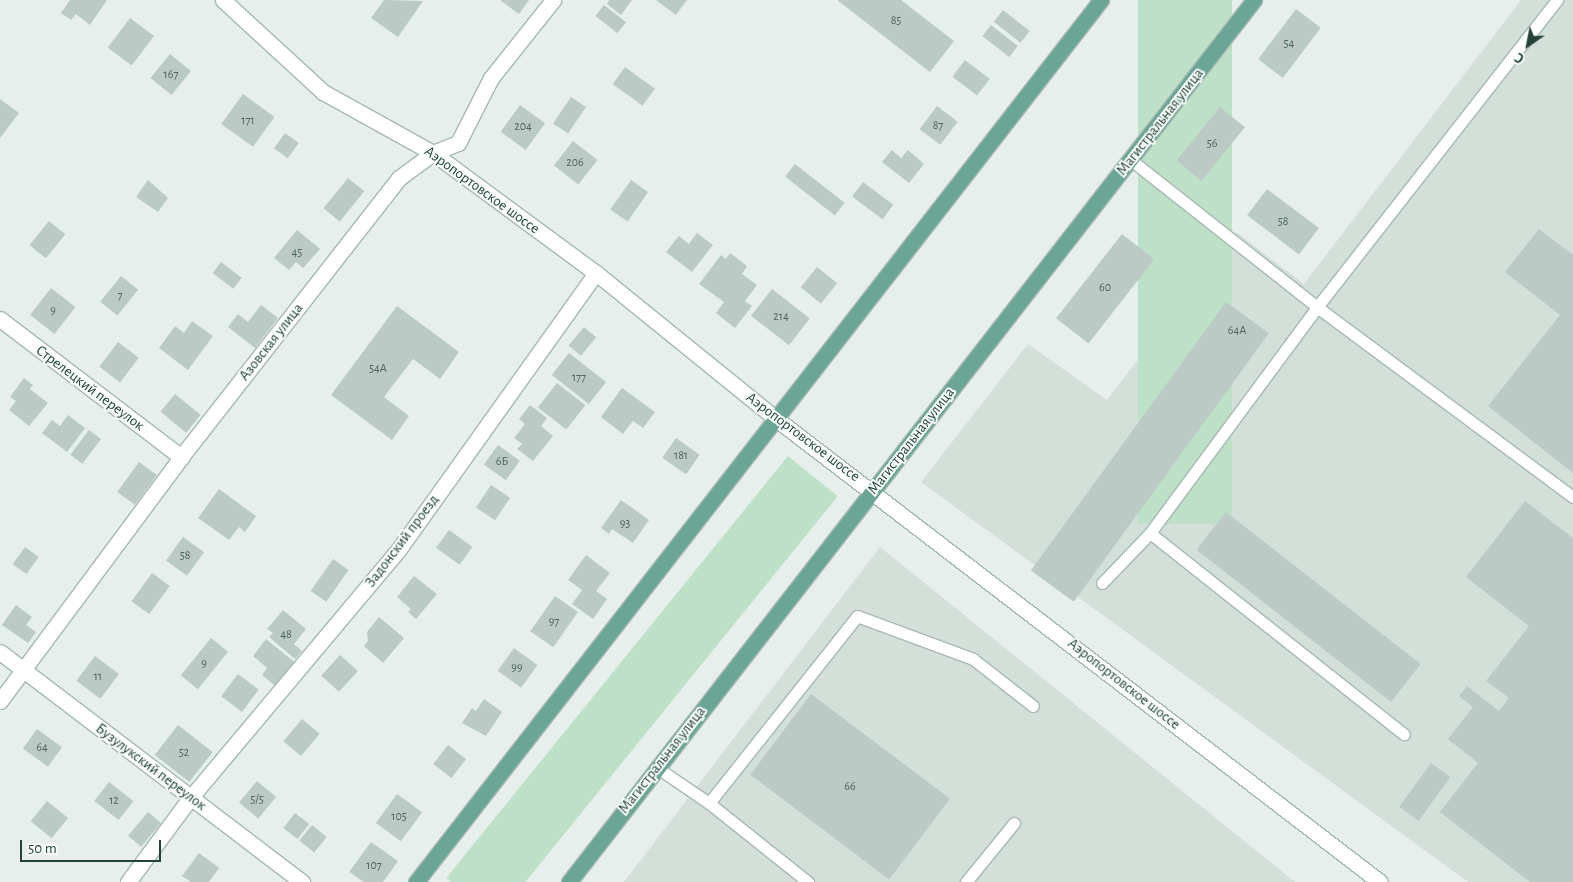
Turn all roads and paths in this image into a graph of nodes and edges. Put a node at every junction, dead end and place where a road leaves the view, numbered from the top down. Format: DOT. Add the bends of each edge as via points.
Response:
graph roads {
  1 [pos="223,0"];
  2 [pos="552,0"];
  3 [pos="1101,0"];
  4 [pos="1254,0"];
  5 [pos="1557,0"];
  6 [pos="433,153"];
  7 [pos="1131,160"];
  8 [pos="596,273"];
  9 [pos="1316,307"];
  10 [pos="0,319"];
  11 [pos="775,418"];
  12 [pos="181,457"];
  13 [pos="872,490"];
  14 [pos="1573,497"];
  15 [pos="1150,533"];
  16 [pos="1102,583"];
  17 [pos="0,652"];
  18 [pos="23,670"];
  19 [pos="0,701"];
  20 [pos="1033,706"];
  21 [pos="1404,734"];
  22 [pos="656,767"];
  23 [pos="190,797"];
  24 [pos="709,803"];
  25 [pos="1014,823"];
  26 [pos="128,882"];
  27 [pos="302,882"];
  28 [pos="416,882"];
  29 [pos="569,882"];
  30 [pos="808,882"];
  31 [pos="966,882"];
  32 [pos="1380,882"];
  1 -- 6 [label="street, Аэропортовское шоссе" via="323,92"];
  2 -- 6 [label="street, Азовская улица" via="490,78 458,143"];
  3 -- 11 [label="main road"];
  4 -- 7 [label="main road, Магистральная улица"];
  5 -- 9 [label="lane"];
  6 -- 8 [label="street, Аэропортовское шоссе"];
  6 -- 12 [label="street, Азовская улица" via="399,178"];
  7 -- 9 [label="lane"];
  7 -- 13 [label="main road, Магистральная улица"];
  8 -- 11 [label="street, Аэропортовское шоссе"];
  8 -- 23 [label="street, Задонский проезд" via="399,549"];
  9 -- 14 [label="lane"];
  9 -- 15 [label="lane"];
  10 -- 12 [label="street, Стрелецкий переулок"];
  11 -- 13 [label="street, Аэропортовское шоссе"];
  11 -- 28 [label="main road"];
  12 -- 18 [label="street, Азовская улица"];
  13 -- 22 [label="main road, Магистральная улица"];
  13 -- 32 [label="street, Аэропортовское шоссе"];
  15 -- 16 [label="lane"];
  15 -- 21 [label="lane"];
  17 -- 18 [label="street, Бузулукский переулок"];
  18 -- 19 [label="street, Азовская улица"];
  18 -- 23 [label="street, Бузулукский переулок"];
  20 -- 24 [label="lane" via="973,659 857,616"];
  22 -- 24 [label="lane"];
  22 -- 29 [label="main road, Магистральная улица"];
  23 -- 26 [label="street, Задонский проезд"];
  23 -- 27 [label="street, Бузулукский переулок"];
  24 -- 30 [label="lane"];
  25 -- 31 [label="lane"];
}
